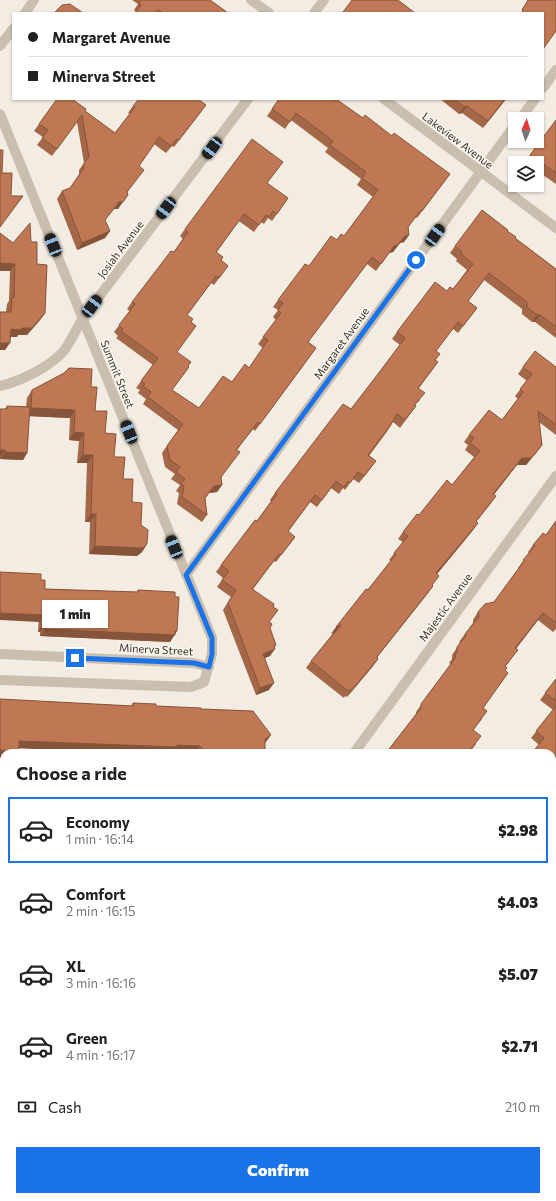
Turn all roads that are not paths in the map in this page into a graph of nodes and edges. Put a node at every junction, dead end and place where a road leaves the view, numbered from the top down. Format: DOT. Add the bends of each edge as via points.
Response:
graph roads {
  1 [pos="34,0"];
  2 [pos="251,0"];
  3 [pos="324,0"];
  4 [pos="26,12"];
  5 [pos="268,12"];
  6 [pos="315,12"];
  7 [pos="12,30"];
  8 [pos="0,46"];
  9 [pos="556,70"];
  10 [pos="544,87"];
  11 [pos="247,100"];
  12 [pos="385,100"];
  13 [pos="534,100"];
  14 [pos="525,112"];
  15 [pos="0,114"];
  16 [pos="508,135"];
  17 [pos="481,172"];
  18 [pos="556,228"];
  19 [pos="83,318"];
  20 [pos="0,386"];
  21 [pos="556,476"];
  22 [pos="186,575"];
  23 [pos="0,654"];
  24 [pos="209,667"];
  25 [pos="0,680"];
  26 [pos="357,749"];
  1 -- 4 [label="street"];
  2 -- 5 [label="street"];
  3 -- 6 [label="street"];
  7 -- 8 [label="street"];
  9 -- 10 [label="street"];
  11 -- 19 [label="street, Josiah Avenue"];
  12 -- 17 [label="street, Lakeview Avenue"];
  13 -- 14 [label="street"];
  15 -- 19 [label="street, Summit Street"];
  16 -- 17 [label="street, Margaret Avenue"];
  17 -- 18 [label="street, Lakeview Avenue"];
  17 -- 22 [label="street, Margaret Avenue"];
  19 -- 20 [label="street, Josiah Avenue" via="63,352 34,374"];
  19 -- 22 [label="street, Summit Street"];
  21 -- 26 [label="street, Majestic Avenue"];
  22 -- 24 [label="street, Summit Street" via="212,638"];
  23 -- 24 [label="street, Minerva Street" via="194,663"];
  24 -- 25 [label="street" via="204,682 191,687"];
}
